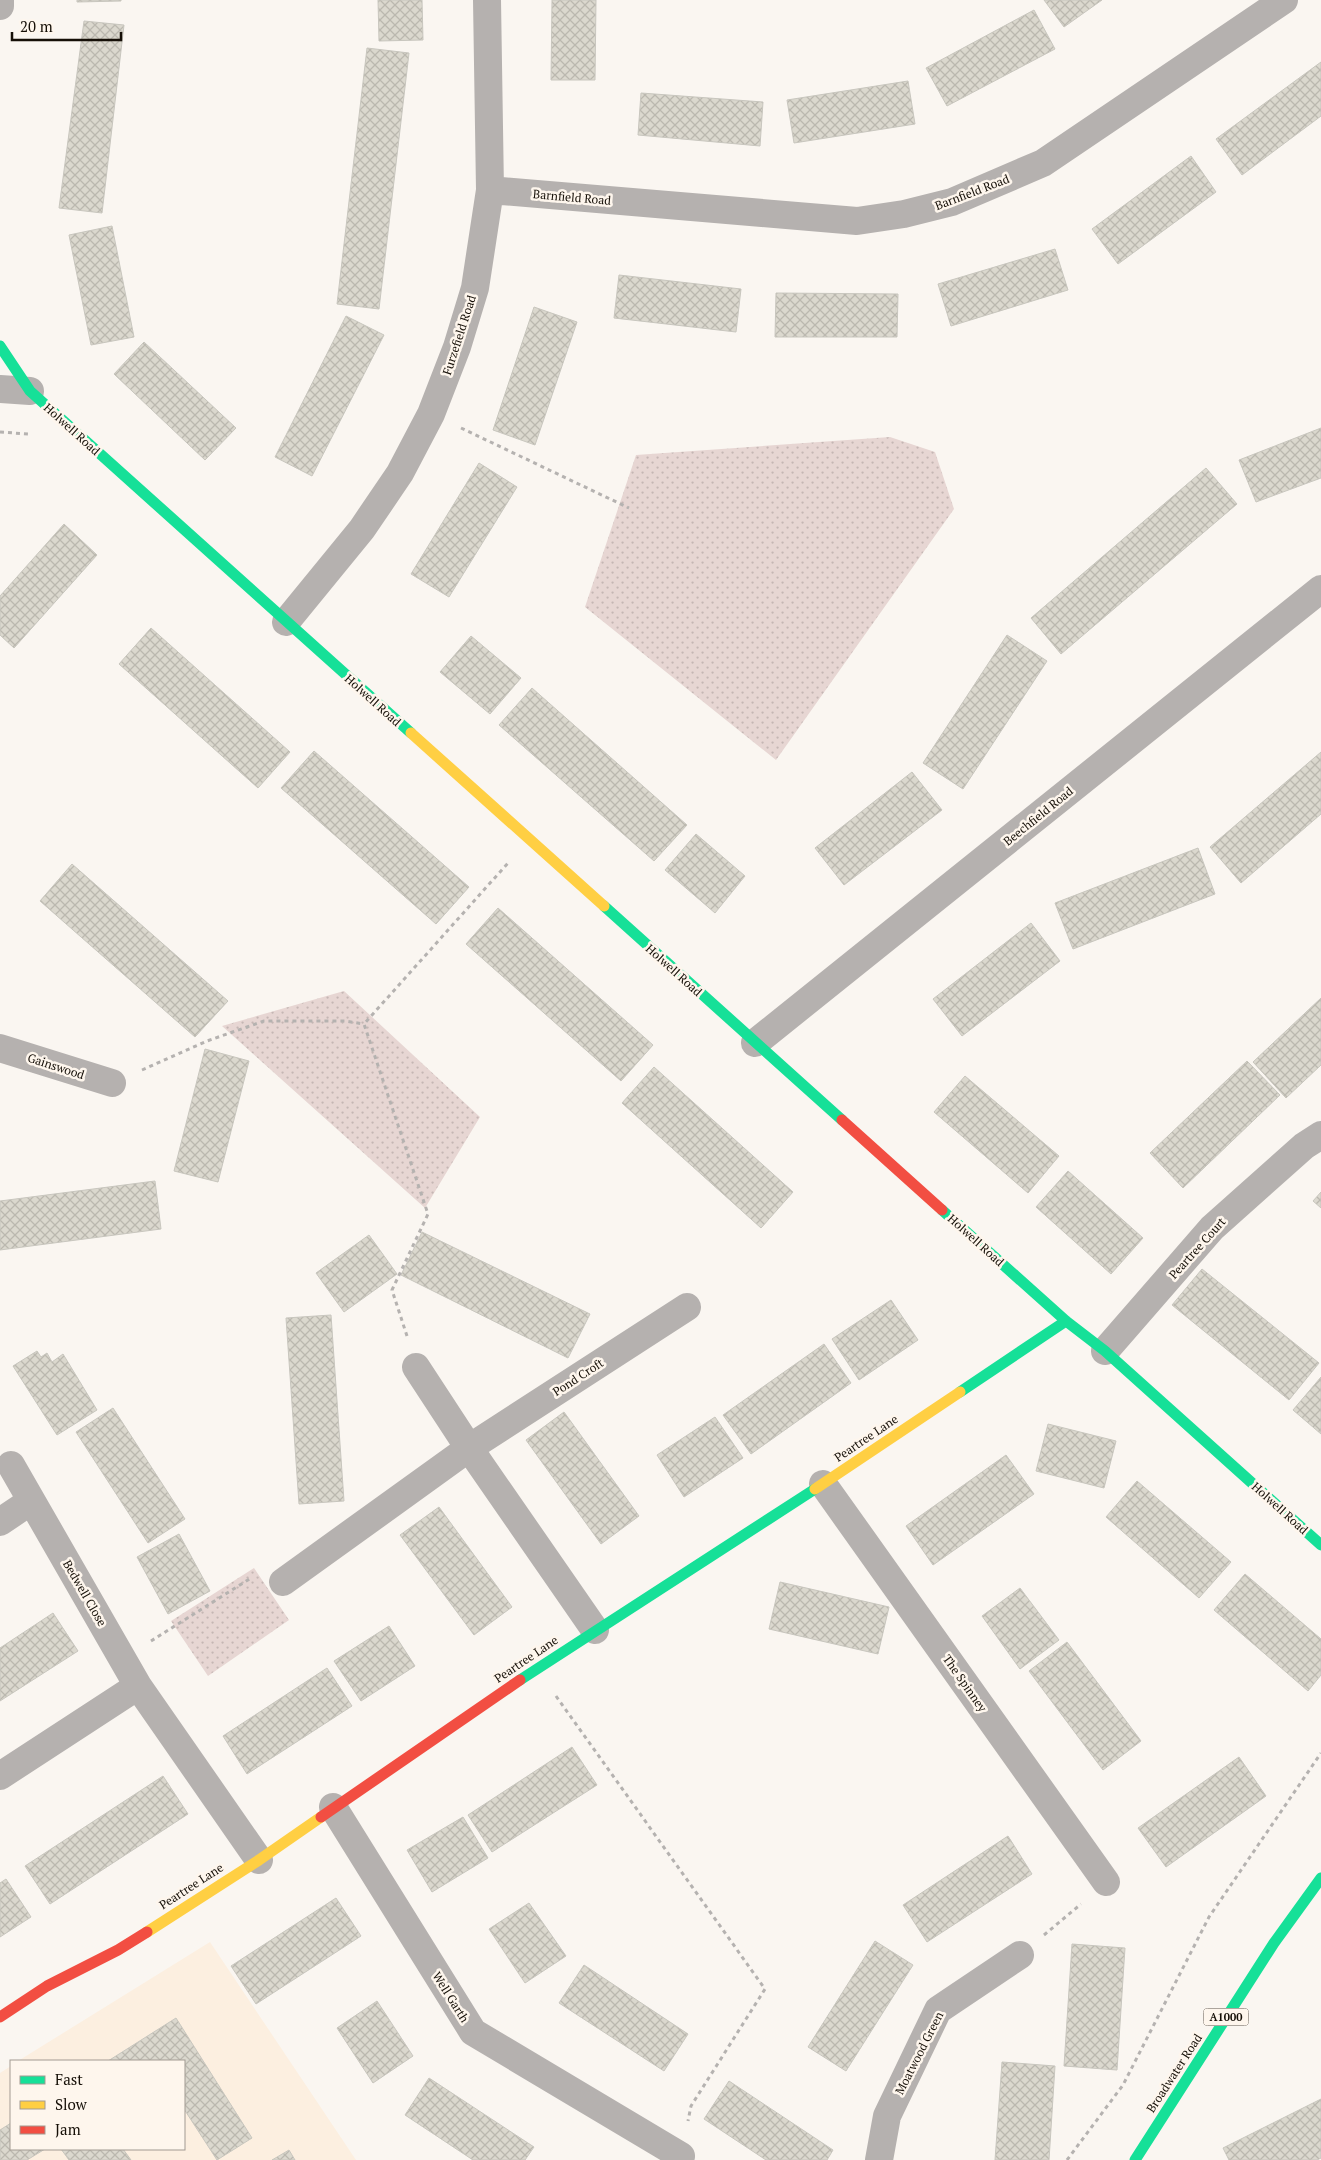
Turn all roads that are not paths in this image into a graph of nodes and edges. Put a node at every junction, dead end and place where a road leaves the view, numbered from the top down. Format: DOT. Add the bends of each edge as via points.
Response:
graph roads {
  1 [pos="0,0"];
  2 [pos="487,0"];
  3 [pos="1284,0"];
  4 [pos="0,6"];
  5 [pos="490,190"];
  6 [pos="0,346"];
  7 [pos="0,389"];
  8 [pos="30,391"];
  9 [pos="1321,589"];
  10 [pos="286,622"];
  11 [pos="755,1043"];
  12 [pos="0,1048"];
  13 [pos="112,1083"];
  14 [pos="1321,1135"];
  15 [pos="686,1307"];
  16 [pos="1066,1321"];
  17 [pos="1105,1351"];
  18 [pos="416,1367"];
  19 [pos="469,1448"];
  20 [pos="11,1465"];
  21 [pos="823,1484"];
  22 [pos="31,1501"];
  23 [pos="0,1522"];
  24 [pos="1321,1546"];
  25 [pos="283,1582"];
  26 [pos="595,1630"];
  27 [pos="138,1686"];
  28 [pos="0,1776"];
  29 [pos="333,1807"];
  30 [pos="259,1860"];
  31 [pos="1321,1878"];
  32 [pos="1106,1882"];
  33 [pos="1020,1955"];
  34 [pos="0,2017"];
  35 [pos="681,2156"];
  36 [pos="878,2160"];
  37 [pos="1135,2160"];
  1 -- 4 [label="street"];
  2 -- 5 [label="street, Furzefield Road"];
  3 -- 5 [label="street, Barnfield Road" via="1043,163 952,202 904,214 857,221"];
  5 -- 10 [label="street, Furzefield Road" via="475,288 431,414 400,474 362,528"];
  6 -- 8 [label="street, Holwell Road"];
  7 -- 8 [label="street"];
  8 -- 10 [label="street, Holwell Road"];
  9 -- 11 [label="street, Beechfield Road"];
  10 -- 11 [label="street, Holwell Road"];
  11 -- 16 [label="street, Holwell Road"];
  12 -- 13 [label="street, Gainswood"];
  14 -- 17 [label="street, Peartree Court" via="1304,1146 1212,1228"];
  15 -- 19 [label="street, Pond Croft"];
  16 -- 17 [label="street, Holwell Road"];
  16 -- 21 [label="street, Peartree Lane"];
  17 -- 24 [label="street, Holwell Road"];
  18 -- 19 [label="street"];
  19 -- 25 [label="street, Pond Croft"];
  19 -- 26 [label="street"];
  20 -- 22 [label="street, Bedwell Close"];
  21 -- 26 [label="street, Peartree Lane"];
  21 -- 32 [label="street, The Spinney"];
  22 -- 23 [label="street"];
  22 -- 27 [label="street, Bedwell Close"];
  26 -- 29 [label="street, Peartree Lane"];
  27 -- 28 [label="street"];
  27 -- 30 [label="street, Bedwell Close"];
  29 -- 30 [label="street, Peartree Lane"];
  29 -- 35 [label="street, Well Garth" via="473,2032"];
  30 -- 34 [label="street, Peartree Lane" via="118,1950 47,1986"];
  31 -- 37 [label="street, Broadwater Road / A1000" via="1274,1943"];
  33 -- 36 [label="street, Moatwood Green" via="938,2010 887,2116"];
}
